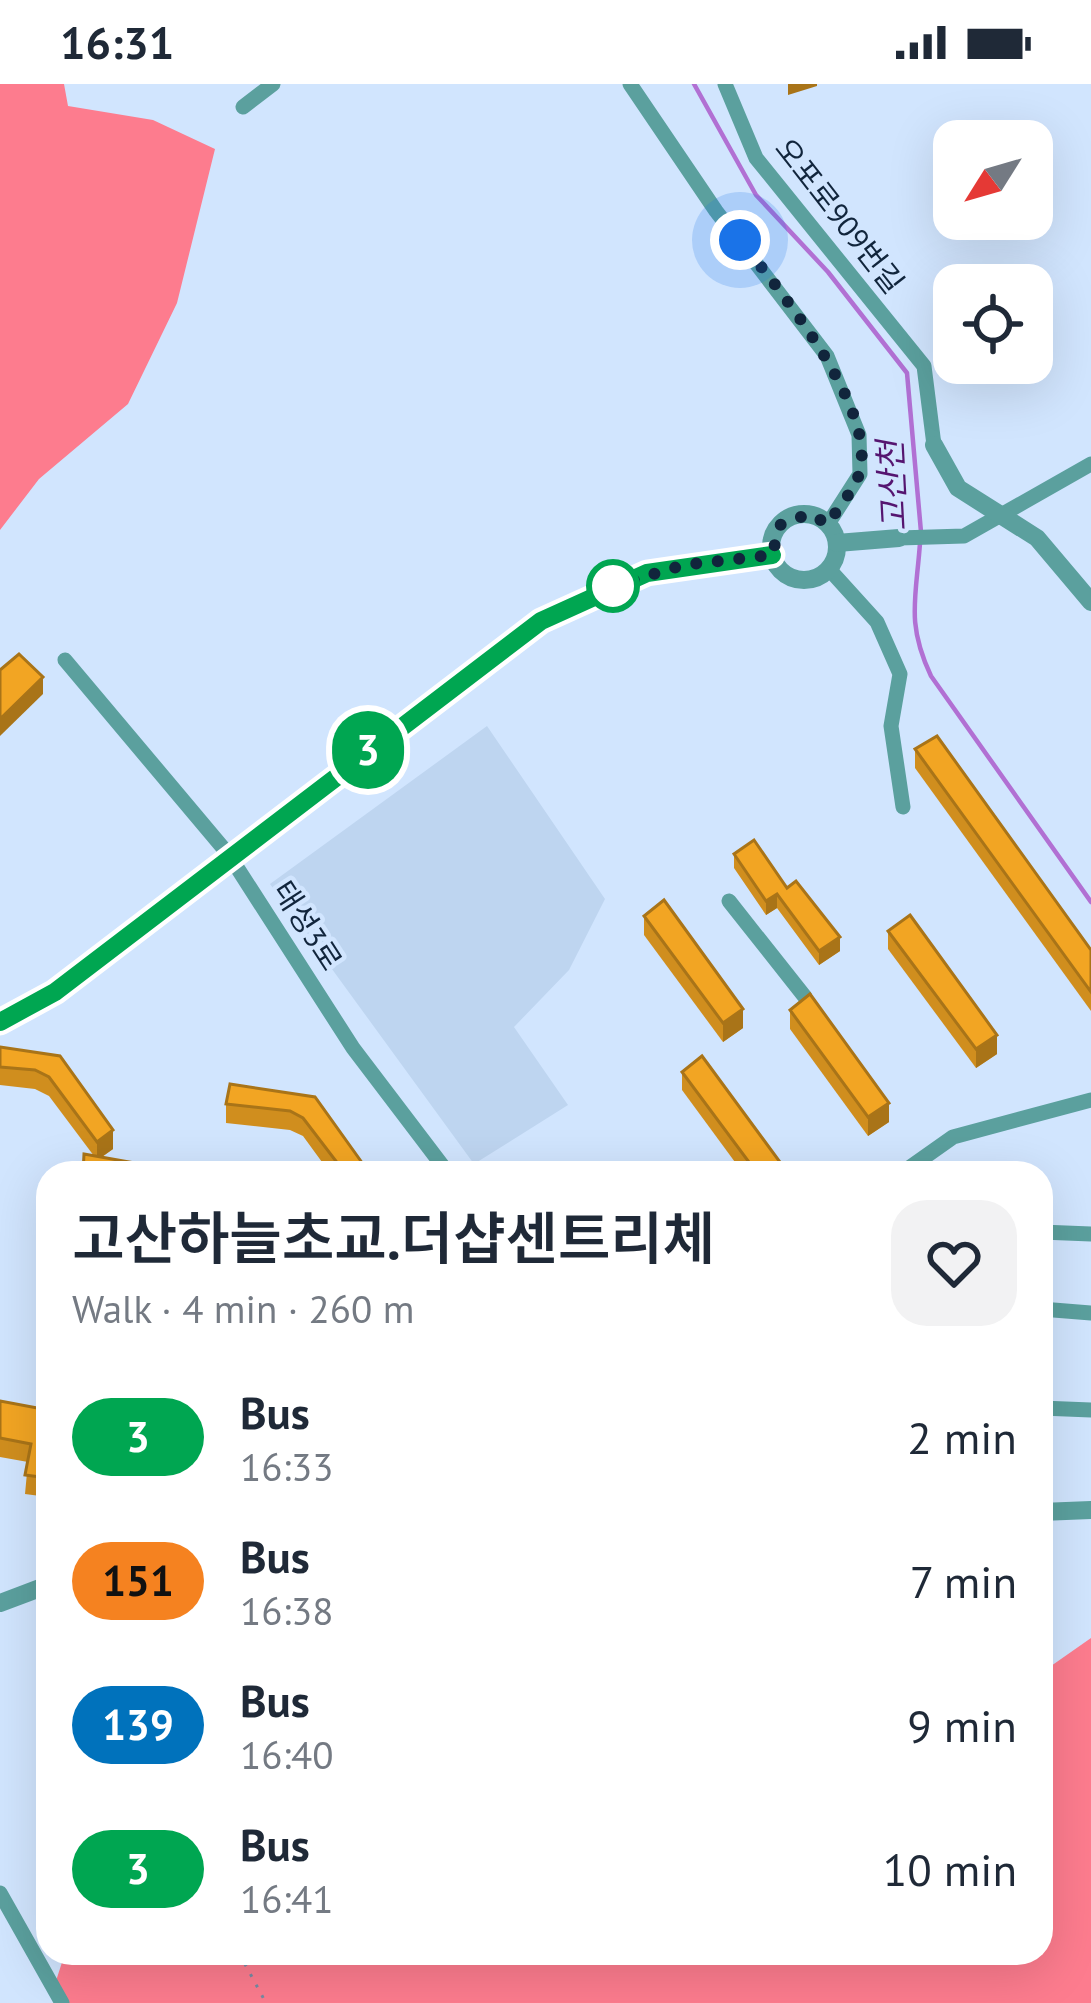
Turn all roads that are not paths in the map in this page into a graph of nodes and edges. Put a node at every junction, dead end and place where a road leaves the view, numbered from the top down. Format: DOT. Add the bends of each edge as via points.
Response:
graph roads {
  1 [pos="273,84"];
  2 [pos="630,84"];
  3 [pos="724,84"];
  4 [pos="243,107"];
  5 [pos="934,445"];
  6 [pos="1091,464"];
  7 [pos="1001,516"];
  8 [pos="828,524"];
  9 [pos="899,538"];
  10 [pos="837,543"];
  11 [pos="772,555"];
  12 [pos="829,569"];
  13 [pos="1091,602"];
  14 [pos="65,660"];
  15 [pos="903,807"];
  16 [pos="229,855"];
  17 [pos="729,901"];
  18 [pos="805,997"];
  19 [pos="0,1022"];
  20 [pos="1091,1100"];
  21 [pos="439,1161"];
  22 [pos="919,1161"];
  23 [pos="1053,1232"];
  24 [pos="1091,1234"];
  25 [pos="1053,1310"];
  26 [pos="1091,1313"];
  27 [pos="1053,1408"];
  28 [pos="1091,1410"];
  29 [pos="1091,1510"];
  30 [pos="1053,1512"];
  31 [pos="36,1590"];
  32 [pos="0,1603"];
  33 [pos="0,1893"];
  34 [pos="36,1957"];
  35 [pos="41,1965"];
  36 [pos="62,2003"];
  1 -- 4 [label="street"];
  2 -- 8 [label="street" via="827,356 859,435 860,474"];
  3 -- 5 [label="street, 오포로909번길" via="756,158 924,366"];
  5 -- 7 [label="street" via="958,488"];
  6 -- 7 [label="street"];
  7 -- 9 [label="street" via="964,536"];
  7 -- 13 [label="street" via="1037,538"];
  8 -- 10 [label="street"];
  8 -- 11 [label="street" via="809,514 788,518 774,534"];
  9 -- 10 [label="street"];
  10 -- 12 [label="street"];
  11 -- 12 [label="street" via="793,578"];
  11 -- 16 [label="street" via="647,573 541,621"];
  12 -- 15 [label="street" via="877,622 900,674 891,726"];
  14 -- 16 [label="street, 태성3로"];
  16 -- 19 [label="street" via="55,992"];
  16 -- 21 [label="street, 태성3로" via="353,1048"];
  17 -- 18 [label="street"];
  20 -- 22 [label="street" via="953,1137"];
  23 -- 24 [label="street"];
  25 -- 26 [label="street"];
  27 -- 28 [label="street"];
  29 -- 30 [label="street"];
  31 -- 32 [label="street"];
  33 -- 34 [label="street"];
  35 -- 36 [label="street"];
}
